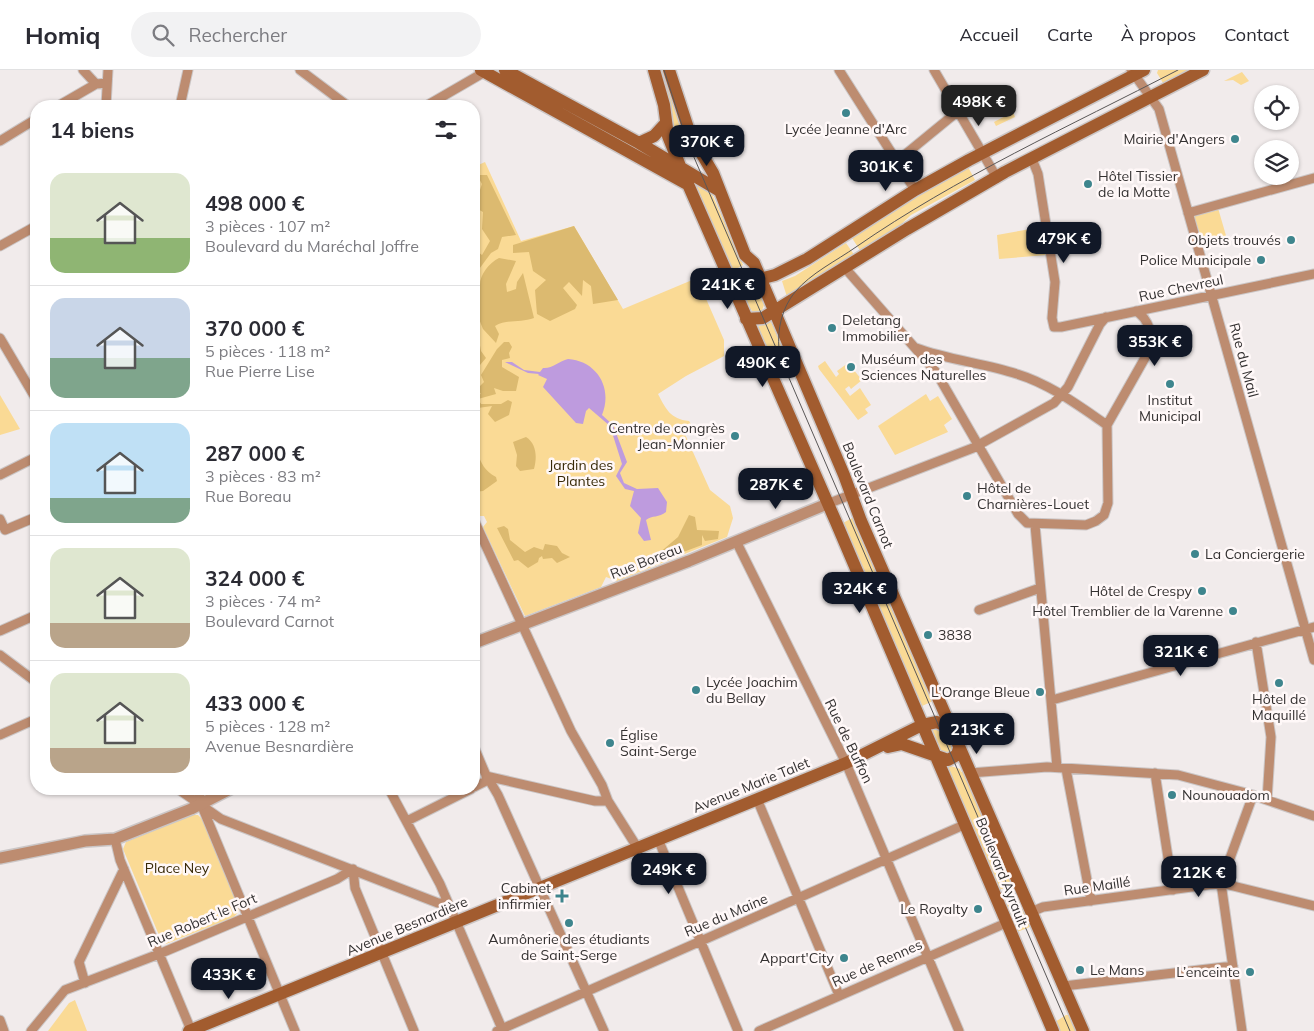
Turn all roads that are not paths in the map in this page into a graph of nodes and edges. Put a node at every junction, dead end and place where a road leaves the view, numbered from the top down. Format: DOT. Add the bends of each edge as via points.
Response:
graph roads {
  1 [pos="83,70"];
  2 [pos="108,70"];
  3 [pos="188,70"];
  4 [pos="300,70"];
  5 [pos="505,70"];
  6 [pos="654,70"];
  7 [pos="669,70"];
  8 [pos="839,70"];
  9 [pos="934,70"];
  10 [pos="1203,70"];
  11 [pos="484,71"];
  12 [pos="1136,72"];
  13 [pos="107,83"];
  14 [pos="96,84"];
  15 [pos="1150,97"];
  16 [pos="68,100"];
  17 [pos="106,100"];
  18 [pos="181,100"];
  19 [pos="340,100"];
  20 [pos="436,100"];
  21 [pos="957,112"];
  22 [pos="30,122"];
  23 [pos="665,124"];
  24 [pos="0,140"];
  25 [pos="639,143"];
  26 [pos="982,153"];
  27 [pos="1032,158"];
  28 [pos="896,162"];
  29 [pos="680,166"];
  30 [pos="997,178"];
  31 [pos="1314,178"];
  32 [pos="687,184"];
  33 [pos="915,190"];
  34 [pos="720,191"];
  35 [pos="1188,214"];
  36 [pos="30,229"];
  37 [pos="0,246"];
  38 [pos="845,268"];
  39 [pos="1314,274"];
  40 [pos="760,278"];
  41 [pos="735,292"];
  42 [pos="1212,296"];
  43 [pos="790,302"];
  44 [pos="770,311"];
  45 [pos="1136,311"];
  46 [pos="1106,317"];
  47 [pos="746,319"];
  48 [pos="782,334"];
  49 [pos="0,338"];
  50 [pos="913,347"];
  51 [pos="950,356"];
  52 [pos="936,372"];
  53 [pos="30,389"];
  54 [pos="1062,397"];
  55 [pos="1107,425"];
  56 [pos="978,446"];
  57 [pos="30,461"];
  58 [pos="0,475"];
  59 [pos="852,494"];
  60 [pos="827,504"];
  61 [pos="0,519"];
  62 [pos="30,519"];
  63 [pos="1035,525"];
  64 [pos="2,531"];
  65 [pos="480,533"];
  66 [pos="736,541"];
  67 [pos="1040,588"];
  68 [pos="979,610"];
  69 [pos="30,618"];
  70 [pos="522,624"];
  71 [pos="1310,628"];
  72 [pos="0,631"];
  73 [pos="480,641"];
  74 [pos="1256,642"];
  75 [pos="0,655"];
  76 [pos="1314,660"];
  77 [pos="30,678"];
  78 [pos="1052,700"];
  79 [pos="30,722"];
  80 [pos="922,725"];
  81 [pos="951,729"];
  82 [pos="0,735"];
  83 [pos="876,750"];
  84 [pos="956,754"];
  85 [pos="936,756"];
  86 [pos="480,761"];
  87 [pos="846,762"];
  88 [pos="1062,768"];
  89 [pos="970,773"];
  90 [pos="1155,773"];
  91 [pos="487,778"];
  92 [pos="480,783"];
  93 [pos="187,795"];
  94 [pos="200,795"];
  95 [pos="218,795"];
  96 [pos="392,795"];
  97 [pos="458,795"];
  98 [pos="1253,795"];
  99 [pos="757,800"];
  100 [pos="1267,800"];
  101 [pos="608,801"];
  102 [pos="201,804"];
  103 [pos="1314,816"];
  104 [pos="407,821"];
  105 [pos="966,824"];
  106 [pos="115,839"];
  107 [pos="658,839"];
  108 [pos="637,848"];
  109 [pos="0,858"];
  110 [pos="886,860"];
  111 [pos="124,869"];
  112 [pos="353,870"];
  113 [pos="1221,883"];
  114 [pos="539,886"];
  115 [pos="1173,890"];
  116 [pos="798,899"];
  117 [pos="1091,901"];
  118 [pos="447,903"];
  119 [pos="1314,906"];
  120 [pos="1031,912"];
  121 [pos="248,917"];
  122 [pos="456,922"];
  123 [pos="1006,923"];
  124 [pos="701,941"];
  125 [pos="159,954"];
  126 [pos="382,954"];
  127 [pos="926,956"];
  128 [pos="1233,966"];
  129 [pos="85,983"];
  130 [pos="1064,986"];
  131 [pos="585,992"];
  132 [pos="280,994"];
  133 [pos="839,995"];
  134 [pos="0,1020"];
  135 [pos="500,1030"];
  136 [pos="4,1031"];
  137 [pos="32,1031"];
  138 [pos="190,1031"];
  139 [pos="295,1031"];
  140 [pos="414,1031"];
  141 [pos="604,1031"];
  142 [pos="738,1031"];
  143 [pos="759,1031"];
  144 [pos="959,1031"];
  145 [pos="1053,1031"];
  146 [pos="1083,1031"];
  147 [pos="1242,1031"];
  1 -- 14 [label="street"];
  2 -- 13 [label="street"];
  3 -- 18 [label="street"];
  4 -- 19 [label="street"];
  5 -- 25 [label="main road"];
  6 -- 23 [label="main road" via="664,105"];
  7 -- 34 [label="main road, Boulevard Carnot" via="690,134"];
  8 -- 28 [label="street"];
  9 -- 21 [label="street"];
  10 -- 15 [label="main road"];
  11 -- 20 [label="street"];
  11 -- 32 [label="main road"];
  12 -- 15 [label="street, Rue du Mail"];
  12 -- 26 [label="main road"];
  13 -- 14 [label="street"];
  13 -- 17 [label="street"];
  14 -- 16 [label="street"];
  15 -- 27 [label="main road"];
  15 -- 35 [label="street, Rue du Mail" via="1159,109"];
  21 -- 26 [label="street"];
  21 -- 28 [label="street"];
  22 -- 24 [label="street"];
  23 -- 25 [label="main road" via="654,136"];
  23 -- 29 [label="main road"];
  25 -- 29 [label="main road"];
  26 -- 30 [label="street"];
  26 -- 33 [label="main road"];
  27 -- 30 [label="main road"];
  27 -- 46 [label="street, Rue Chevreul" via="1045,211 1055,282 1053,326"];
  28 -- 33 [label="street"];
  29 -- 32 [label="main road"];
  29 -- 34 [label="main road"];
  30 -- 38 [label="main road"];
  31 -- 35 [label="street"];
  32 -- 41 [label="main road"];
  33 -- 40 [label="main road" via="807,259 784,271"];
  34 -- 40 [label="main road, Boulevard Carnot" via="745,255 754,263"];
  35 -- 42 [label="street, Rue du Mail"];
  36 -- 37 [label="street"];
  38 -- 43 [label="main road"];
  38 -- 50 [label="street"];
  39 -- 42 [label="street, Rue Chevreul"];
  40 -- 41 [label="main road"];
  40 -- 44 [label="main road, Boulevard Carnot"];
  41 -- 47 [label="main road"];
  42 -- 45 [label="street, Rue Chevreul"];
  42 -- 71 [label="street, Rue du Mail"];
  43 -- 44 [label="main road"];
  43 -- 48 [label="main road"];
  44 -- 47 [label="main road" via="758,320"];
  44 -- 48 [label="main road, Boulevard Carnot"];
  45 -- 46 [label="street, Rue Chevreul"];
  45 -- 55 [label="street" via="1148,325 1150,349"];
  46 -- 54 [label="street"];
  47 -- 60 [label="main road"];
  48 -- 59 [label="main road, Boulevard Carnot"];
  49 -- 53 [label="street"];
  50 -- 51 [label="street"];
  50 -- 52 [label="street"];
  51 -- 52 [label="street"];
  51 -- 54 [label="street" via="1018,374 1054,389"];
  52 -- 56 [label="street"];
  54 -- 55 [label="street"];
  54 -- 56 [label="street"];
  55 -- 63 [label="street" via="1108,502 1104,515 1086,525"];
  56 -- 59 [label="street"];
  56 -- 63 [label="street" via="1020,517"];
  57 -- 58 [label="street"];
  59 -- 60 [label="street"];
  59 -- 81 [label="main road, Boulevard Carnot"];
  60 -- 66 [label="street, Rue Boreau"];
  60 -- 80 [label="main road"];
  61 -- 64 [label="street"];
  62 -- 64 [label="street"];
  63 -- 67 [label="street"];
  65 -- 70 [label="street"];
  66 -- 70 [label="street, Rue Boreau"];
  66 -- 87 [label="street, Rue de Buffon"];
  67 -- 68 [label="street"];
  67 -- 78 [label="street"];
  69 -- 72 [label="street"];
  70 -- 73 [label="street, Rue Boreau"];
  70 -- 101 [label="street" via="571,731"];
  71 -- 74 [label="street"];
  71 -- 76 [label="street, Rue du Mail"];
  74 -- 78 [label="street"];
  74 -- 100 [label="street" via="1272,737"];
  75 -- 77 [label="street"];
  78 -- 88 [label="street"];
  79 -- 82 [label="street"];
  80 -- 81 [label="main road" via="937,722"];
  80 -- 83 [label="main road, Avenue Marie Talet"];
  80 -- 85 [label="main road, Boulevard Ayrault"];
  81 -- 84 [label="main road, Boulevard Carnot"];
  83 -- 85 [label="main road, Avenue Marie Talet" via="902,744"];
  83 -- 87 [label="main road, Avenue Marie Talet"];
  84 -- 85 [label="main road, Avenue Marie Talet" via="948,760"];
  84 -- 89 [label="main road, Boulevard Carnot"];
  85 -- 105 [label="main road, Boulevard Ayrault"];
  86 -- 91 [label="street"];
  87 -- 99 [label="main road, Avenue Marie Talet"];
  87 -- 110 [label="street, Rue de Buffon"];
  88 -- 89 [label="street" via="1023,767"];
  88 -- 90 [label="street"];
  88 -- 117 [label="street"];
  89 -- 120 [label="main road, Boulevard Ayrault"];
  90 -- 98 [label="street" via="1178,774"];
  90 -- 115 [label="street"];
  91 -- 92 [label="street"];
  91 -- 101 [label="street"];
  91 -- 114 [label="street" via="498,795"];
  93 -- 102 [label="street"];
  94 -- 102 [label="street"];
  95 -- 102 [label="street"];
  96 -- 104 [label="street"];
  97 -- 104 [label="street"];
  98 -- 100 [label="street"];
  98 -- 113 [label="street"];
  99 -- 107 [label="main road, Avenue Marie Talet"];
  99 -- 116 [label="street"];
  100 -- 103 [label="street"];
  101 -- 108 [label="street"];
  102 -- 106 [label="street"];
  102 -- 112 [label="street" via="221,819"];
  102 -- 121 [label="street"];
  104 -- 118 [label="street"];
  105 -- 110 [label="street, Rue du Maine"];
  105 -- 123 [label="main road, Boulevard Ayrault"];
  106 -- 109 [label="street" via="79,842"];
  106 -- 111 [label="street"];
  107 -- 108 [label="main road, Avenue Marie Talet"];
  107 -- 124 [label="street"];
  108 -- 114 [label="main road, Avenue Besnardière"];
  110 -- 116 [label="street, Rue du Maine"];
  110 -- 127 [label="street, Rue de Buffon"];
  111 -- 125 [label="street"];
  111 -- 129 [label="street" via="79,962"];
  112 -- 118 [label="street" via="438,903"];
  112 -- 121 [label="street, Rue Robert le Fort"];
  112 -- 126 [label="street" via="355,888"];
  113 -- 115 [label="street, Rue Maillé"];
  113 -- 119 [label="street, Rue Maillé"];
  113 -- 128 [label="street"];
  114 -- 122 [label="main road, Avenue Besnardière"];
  114 -- 131 [label="street"];
  115 -- 117 [label="street, Rue Maillé"];
  116 -- 124 [label="street, Rue du Maine"];
  116 -- 133 [label="street"];
  117 -- 120 [label="street, Rue Maillé" via="1043,907"];
  118 -- 122 [label="street"];
  120 -- 130 [label="main road, Boulevard Ayrault"];
  121 -- 125 [label="street, Rue Robert le Fort"];
  121 -- 132 [label="street"];
  122 -- 126 [label="main road, Avenue Besnardière"];
  122 -- 135 [label="street"];
  123 -- 127 [label="street, Rue de Rennes"];
  123 -- 145 [label="main road, Boulevard Ayrault"];
  124 -- 131 [label="street, Rue du Maine"];
  124 -- 142 [label="street"];
  125 -- 129 [label="street, Rue Robert le Fort"];
  125 -- 138 [label="street"];
  126 -- 132 [label="main road, Avenue Besnardière"];
  126 -- 140 [label="street"];
  127 -- 133 [label="street, Rue de Rennes"];
  127 -- 144 [label="street, Rue de Buffon"];
  128 -- 130 [label="street"];
  128 -- 147 [label="street"];
  129 -- 137 [label="street, Rue Robert le Fort" via="61,992"];
  130 -- 146 [label="main road, Boulevard Ayrault"];
  131 -- 135 [label="street, Rue du Maine"];
  131 -- 141 [label="street"];
  132 -- 138 [label="main road, Avenue Besnardière"];
  132 -- 139 [label="street"];
  133 -- 143 [label="street, Rue de Rennes"];
  134 -- 136 [label="street"];
}
